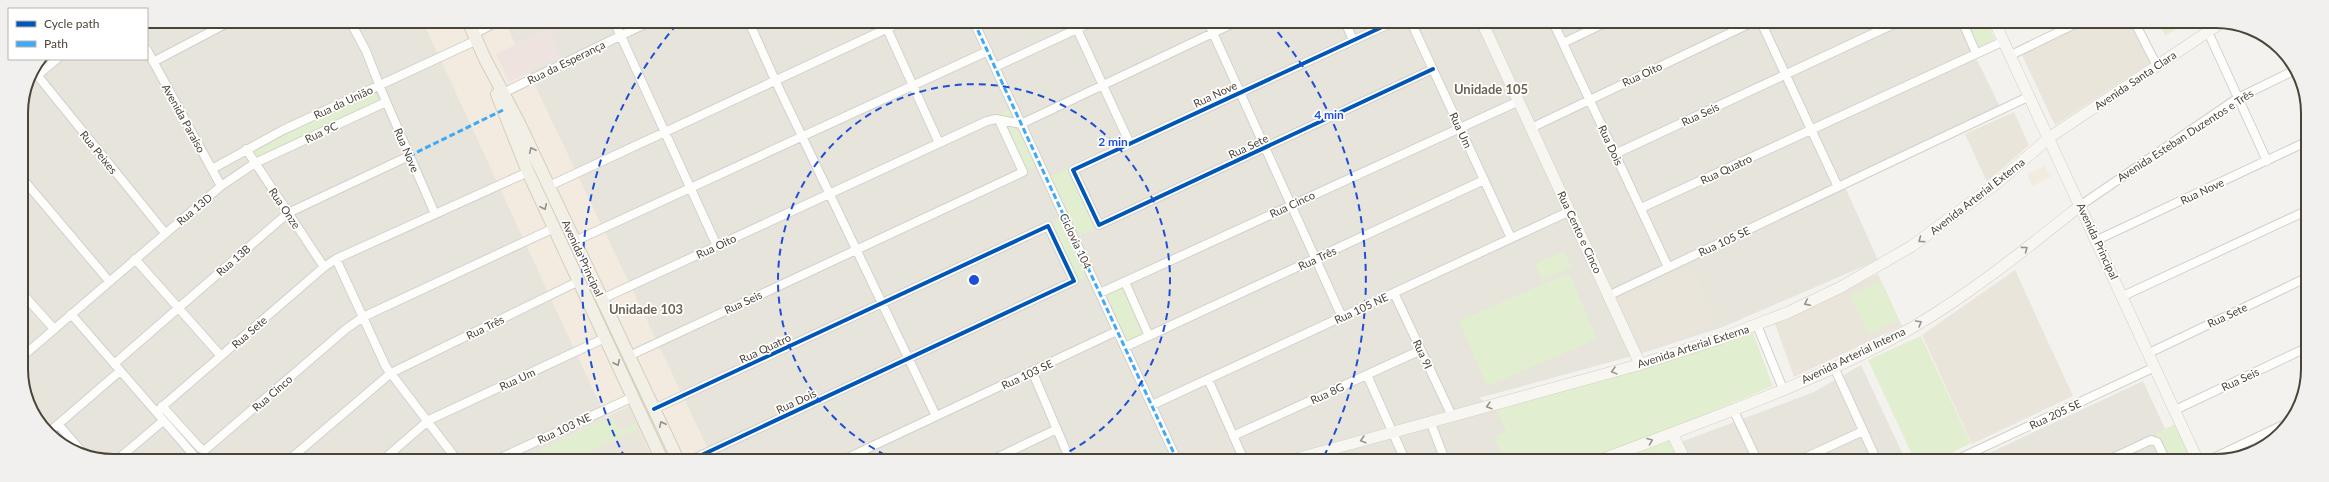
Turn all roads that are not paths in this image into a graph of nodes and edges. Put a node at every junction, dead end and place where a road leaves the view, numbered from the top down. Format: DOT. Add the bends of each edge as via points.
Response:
graph roads {
  1 [pos="218,28"];
  2 [pos="354,28"];
  3 [pos="471,28"];
  4 [pos="488,28"];
  5 [pos="617,28"];
  6 [pos="637,28"];
  7 [pos="752,28"];
  8 [pos="879,28"];
  9 [pos="886,28"];
  10 [pos="977,28"];
  11 [pos="1211,28"];
  12 [pos="1223,28"];
  13 [pos="1348,28"];
  14 [pos="1380,28"];
  15 [pos="1414,28"];
  16 [pos="1485,28"];
  17 [pos="1556,28"];
  18 [pos="1594,28"];
  19 [pos="1740,28"];
  20 [pos="1764,28"];
  21 [pos="1885,28"];
  22 [pos="1965,28"];
  23 [pos="1998,28"];
  24 [pos="2067,28"];
  25 [pos="2138,28"];
  26 [pos="2214,28"];
  27 [pos="1077,29"];
  28 [pos="2208,32"];
  29 [pos="1213,33"];
  30 [pos="620,36"];
  31 [pos="475,37"];
  32 [pos="1353,40"];
  33 [pos="2004,41"];
  34 [pos="1563,43"];
  35 [pos="988,51"];
  36 [pos="148,52"];
  37 [pos="1976,53"];
  38 [pos="2011,55"];
  39 [pos="485,59"];
  40 [pos="55,60"];
  41 [pos="153,62"];
  42 [pos="2157,66"];
  43 [pos="995,67"];
  44 [pos="1433,69"];
  45 [pos="40,70"];
  46 [pos="2291,72"];
  47 [pos="38,74"];
  48 [pos="1786,75"];
  49 [pos="775,80"];
  50 [pos="380,85"];
  51 [pos="912,85"];
  52 [pos="1103,85"];
  53 [pos="503,93"];
  54 [pos="1240,93"];
  55 [pos="2030,96"];
  56 [pos="2238,98"];
  57 [pos="1589,99"];
  58 [pos="1518,101"];
  59 [pos="386,102"];
  60 [pos="999,120"];
  61 [pos="1021,124"];
  62 [pos="1460,127"];
  63 [pos="1531,128"];
  64 [pos="1812,130"];
  65 [pos="664,132"];
  66 [pos="802,136"];
  67 [pos="2050,137"];
  68 [pos="939,143"];
  69 [pos="1130,144"];
  70 [pos="2301,144"];
  71 [pos="1265,148"];
  72 [pos="246,149"];
  73 [pos="1615,154"];
  74 [pos="409,156"];
  75 [pos="2267,161"];
  76 [pos="255,163"];
  77 [pos="212,168"];
  78 [pos="528,172"];
  79 [pos="1484,180"];
  80 [pos="28,185"];
  81 [pos="221,186"];
  82 [pos="549,186"];
  83 [pos="1838,187"];
  84 [pos="689,188"];
  85 [pos="830,194"];
  86 [pos="1086,198"];
  87 [pos="1292,205"];
  88 [pos="2081,205"];
  89 [pos="1641,208"];
  90 [pos="1570,211"];
  91 [pos="288,213"];
  92 [pos="2301,213"];
  93 [pos="435,214"];
  94 [pos="554,228"];
  95 [pos="165,234"];
  96 [pos="1511,238"];
  97 [pos="575,240"];
  98 [pos="2097,240"];
  99 [pos="716,246"];
  100 [pos="856,249"];
  101 [pos="1061,253"];
  102 [pos="1316,258"];
  103 [pos="135,259"];
  104 [pos="336,259"];
  105 [pos="324,267"];
  106 [pos="1668,267"];
  107 [pos="2301,280"];
  108 [pos="109,281"];
  109 [pos="579,281"];
  110 [pos="1124,282"];
  111 [pos="1100,293"];
  112 [pos="1394,293"];
  113 [pos="1610,295"];
  114 [pos="2123,296"];
  115 [pos="602,299"];
  116 [pos="28,300"];
  117 [pos="882,304"];
  118 [pos="178,308"];
  119 [pos="71,314"];
  120 [pos="1342,316"];
  121 [pos="363,317"];
  122 [pos="1758,325"];
  123 [pos="54,329"];
  124 [pos="1117,331"];
  125 [pos="1149,336"];
  126 [pos="605,338"];
  127 [pos="1125,347"];
  128 [pos="1421,350"];
  129 [pos="2301,350"];
  130 [pos="28,352"];
  131 [pos="2148,353"];
  132 [pos="221,356"];
  133 [pos="629,356"];
  134 [pos="909,358"];
  135 [pos="114,364"];
  136 [pos="1640,364"];
  137 [pos="1834,367"];
  138 [pos="2155,367"];
  139 [pos="635,368"];
  140 [pos="120,371"];
  141 [pos="1032,371"];
  142 [pos="391,373"];
  143 [pos="1367,375"];
  144 [pos="1208,379"];
  145 [pos="1783,389"];
  146 [pos="633,397"];
  147 [pos="1152,405"];
  148 [pos="162,406"];
  149 [pos="654,409"];
  150 [pos="1732,409"];
  151 [pos="2175,410"];
  152 [pos="156,412"];
  153 [pos="936,416"];
  154 [pos="1452,416"];
  155 [pos="429,420"];
  156 [pos="163,421"];
  157 [pos="1430,421"];
  158 [pos="58,424"];
  159 [pos="2278,427"];
  160 [pos="53,429"];
  161 [pos="1057,429"];
  162 [pos="1393,431"];
  163 [pos="1863,431"];
  164 [pos="1672,433"];
  165 [pos="2260,435"];
  166 [pos="1233,436"];
  167 [pos="2263,440"];
  168 [pos="654,443"];
  169 [pos="76,445"];
  170 [pos="124,454"];
  171 [pos="193,454"];
  172 [pos="296,454"];
  173 [pos="391,454"];
  174 [pos="453,454"];
  175 [pos="509,454"];
  176 [pos="659,454"];
  177 [pos="662,454"];
  178 [pos="675,454"];
  179 [pos="704,454"];
  180 [pos="856,454"];
  181 [pos="1010,454"];
  182 [pos="1067,454"];
  183 [pos="1174,454"];
  184 [pos="1241,454"];
  185 [pos="1313,454"];
  186 [pos="1403,454"];
  187 [pos="1443,454"];
  188 [pos="1617,454"];
  189 [pos="1682,454"];
  190 [pos="1754,454"];
  191 [pos="1811,454"];
  192 [pos="1874,454"];
  193 [pos="1969,454"];
  194 [pos="2122,454"];
  195 [pos="2162,454"];
  196 [pos="2195,454"];
  197 [pos="2221,454"];
  1 -- 41 [label="street"];
  2 -- 50 [label="street, Rua Nove"];
  3 -- 31 [label="main road, Avenida Principal"];
  4 -- 31 [label="street, Rua da União"];
  5 -- 30 [label="street"];
  6 -- 30 [label="street, Rua da Esperança"];
  7 -- 49 [label="street"];
  8 -- 49 [label="street"];
  9 -- 51 [label="street"];
  10 -- 35 [label="street, Ciclovia 104"];
  11 -- 29 [label="street"];
  12 -- 29 [label="street"];
  13 -- 32 [label="street"];
  14 -- 32 [label="street, Rua Nove"];
  15 -- 44 [label="street, Rua Um"];
  16 -- 58 [label="main road, Rua Cento e Cinco"];
  17 -- 34 [label="street, Rua Dois"];
  18 -- 34 [label="street"];
  19 -- 57 [label="street, Rua Oito"];
  20 -- 48 [label="street"];
  21 -- 48 [label="street, Rua Seis"];
  22 -- 37 [label="street"];
  23 -- 33 [label="main road, Avenida Principal"];
  24 -- 38 [label="street"];
  25 -- 42 [label="street"];
  26 -- 28 [label="main road, Avenida Santa Clara"];
  27 -- 43 [label="street"];
  27 -- 52 [label="street"];
  28 -- 42 [label="main road, Avenida Santa Clara"];
  28 -- 56 [label="street"];
  29 -- 52 [label="street"];
  29 -- 54 [label="street"];
  30 -- 53 [label="street, Rua da Esperança"];
  30 -- 65 [label="street"];
  31 -- 39 [label="main road, Avenida Principal"];
  31 -- 50 [label="street, Rua da União"];
  32 -- 54 [label="street, Rua Nove"];
  33 -- 37 [label="street, Rua Quatro"];
  33 -- 38 [label="main road, Avenida Principal"];
  34 -- 57 [label="street, Rua Dois"];
  35 -- 43 [label="street, Ciclovia 104"];
  35 -- 51 [label="street"];
  36 -- 41 [label="street, Avenida Paraíso"];
  37 -- 64 [label="street, Rua Quatro"];
  38 -- 55 [label="main road, Avenida Principal"];
  39 -- 53 [label="main road, Avenida Principal"];
  39 -- 78 [label="main road, Avenida Principal"];
  40 -- 45 [label="street"];
  41 -- 77 [label="street, Avenida Paraíso"];
  42 -- 67 [label="main road, Avenida Santa Clara"];
  43 -- 61 [label="street, Ciclovia 104"];
  44 -- 62 [label="street, Rua Um"];
  44 -- 71 [label="street, Rua Sete"];
  46 -- 56 [label="street, Avenida Esteban Duzentos e Três"];
  47 -- 95 [label="street, Rua Peixes"];
  48 -- 64 [label="street"];
  48 -- 73 [label="street, Rua Seis"];
  49 -- 65 [label="street"];
  49 -- 66 [label="street"];
  50 -- 59 [label="street, Rua Nove"];
  50 -- 72 [label="street, Rua da União"];
  51 -- 66 [label="street"];
  51 -- 68 [label="street"];
  52 -- 61 [label="street"];
  52 -- 69 [label="street"];
  82 -- 53 [label="main road, Avenida Principal, one-way"];
  54 -- 69 [label="street, Rua Nove"];
  54 -- 71 [label="street"];
  55 -- 67 [label="main road, Avenida Principal"];
  55 -- 83 [label="street, Rua 105 SE"];
  56 -- 75 [label="street"];
  56 -- 88 [label="street, Avenida Esteban Duzentos e Três"];
  57 -- 63 [label="street, Rua Oito"];
  57 -- 73 [label="street, Rua Dois"];
  58 -- 62 [label="street"];
  58 -- 63 [label="main road, Rua Cento e Cinco"];
  59 -- 74 [label="street, Rua Nove"];
  59 -- 76 [label="street, Rua 9C"];
  60 -- 61 [label="street, Rua Oito"];
  60 -- 68 [label="street, Rua Oito" via="987,121"];
  60 -- 100 [label="street, Rua Seis" via="1023,172"];
  61 -- 111 [label="street, Ciclovia 104"];
  62 -- 79 [label="street, Rua Um"];
  62 -- 87 [label="street, Rua Cinco"];
  63 -- 90 [label="main road, Rua Cento e Cinco"];
  64 -- 83 [label="street"];
  64 -- 89 [label="street, Rua Quatro"];
  65 -- 82 [label="street"];
  65 -- 84 [label="street"];
  66 -- 84 [label="street"];
  66 -- 85 [label="street"];
  67 -- 88 [label="main road, Avenida Principal"];
  67 -- 122 [label="main road, Avenida Arterial Externa, one-way" via="1997,183 1912,246 1841,287"];
  68 -- 85 [label="street, Rua Oito"];
  69 -- 86 [label="street, Rua Nove" via="1073,170"];
  70 -- 75 [label="street, Rua Nove"];
  71 -- 86 [label="street, Rua Sete" via="1099,226"];
  71 -- 87 [label="street"];
  72 -- 76 [label="street, Rua Onze"];
  72 -- 77 [label="street, Rua da União"];
  73 -- 89 [label="street, Rua Dois"];
  74 -- 91 [label="street, Rua 13B"];
  74 -- 93 [label="street, Rua Nove"];
  75 -- 98 [label="street, Rua Nove"];
  76 -- 81 [label="street, Rua 13D"];
  76 -- 91 [label="street, Rua Onze"];
  77 -- 81 [label="street, Avenida Paraíso"];
  78 -- 93 [label="street, Rua Sete"];
  78 -- 94 [label="main road, Avenida Principal, one-way"];
  79 -- 96 [label="street, Rua Um"];
  79 -- 102 [label="street, Rua Três"];
  80 -- 108 [label="street"];
  81 -- 95 [label="street, Rua 13D"];
  82 -- 97 [label="main road, Avenida Principal"];
  83 -- 106 [label="street, Rua 105 SE"];
  84 -- 97 [label="street"];
  84 -- 99 [label="street"];
  85 -- 99 [label="street, Rua Oito"];
  85 -- 100 [label="street"];
  87 -- 102 [label="street"];
  87 -- 110 [label="street, Rua Cinco"];
  88 -- 98 [label="main road, Avenida Principal"];
  137 -- 88 [label="main road, Avenida Arterial Interna, one-way" via="1934,314 1977,286"];
  89 -- 106 [label="street, Rua Dois"];
  90 -- 96 [label="street, Rua 105 NE"];
  90 -- 113 [label="main road, Rua Cento e Cinco"];
  91 -- 105 [label="street, Rua Onze"];
  91 -- 118 [label="street, Rua 13B"];
  92 -- 114 [label="street"];
  93 -- 104 [label="street, Rua Sete"];
  94 -- 109 [label="main road, Avenida Principal"];
  94 -- 121 [label="street, Rua Cinco"];
  95 -- 103 [label="street, Rua 13D"];
  96 -- 112 [label="street, Rua 105 NE"];
  97 -- 115 [label="main road, Avenida Principal"];
  98 -- 114 [label="main road, Avenida Principal"];
  99 -- 115 [label="street, Rua Oito"];
  100 -- 117 [label="street"];
  100 -- 133 [label="street, Rua Seis"];
  101 -- 117 [label="street, Rua Quatro" via="1048,226"];
  101 -- 134 [label="street, Rua Dois" via="1074,281"];
  102 -- 120 [label="street"];
  102 -- 125 [label="street, Rua Três"];
  103 -- 108 [label="street, Rua 13D"];
  103 -- 118 [label="street"];
  104 -- 105 [label="street, Rua Sete"];
  104 -- 121 [label="street"];
  105 -- 132 [label="street, Rua Sete"];
  106 -- 113 [label="street, Rua 105 SE"];
  107 -- 131 [label="street, Rua Sete"];
  108 -- 119 [label="street, Rua 13D"];
  109 -- 126 [label="main road, Avenida Principal"];
  109 -- 142 [label="street, Rua Três"];
  110 -- 111 [label="street, Rua Cinco"];
  110 -- 125 [label="street"];
  111 -- 124 [label="street, Ciclovia 104"];
  112 -- 120 [label="street, Rua 105 NE"];
  112 -- 128 [label="street, Rua 9I"];
  113 -- 136 [label="main road, Rua Cento e Cinco"];
  114 -- 131 [label="main road, Avenida Principal"];
  115 -- 133 [label="main road, Avenida Principal"];
  116 -- 123 [label="street"];
  117 -- 134 [label="street"];
  117 -- 149 [label="street, Rua Quatro"];
  118 -- 132 [label="street"];
  118 -- 135 [label="street, Rua 13B"];
  119 -- 123 [label="street, Rua 13D"];
  119 -- 135 [label="street"];
  120 -- 144 [label="street, Rua 105 NE"];
  121 -- 142 [label="street"];
  121 -- 148 [label="street, Rua Cinco" via="205,450 200,448"];
  122 -- 136 [label="main road, Avenida Arterial Externa"];
  122 -- 145 [label="street"];
  123 -- 130 [label="street, Rua 13D"];
  124 -- 127 [label="street, Ciclovia 104"];
  124 -- 141 [label="street, Rua 103 SE"];
  125 -- 127 [label="street, Rua Três"];
  126 -- 139 [label="main road" via="613,335 617,337"];
  126 -- 146 [label="main road, Avenida Principal, one-way"];
  126 -- 155 [label="street, Rua Um"];
  127 -- 147 [label="street, Ciclovia 104"];
  128 -- 143 [label="street, Rua 8G"];
  128 -- 154 [label="street, Rua 9I"];
  129 -- 151 [label="street, Rua Seis"];
  131 -- 138 [label="main road, Avenida Principal"];
  132 -- 148 [label="street, Rua Sete"];
  133 -- 139 [label="main road, Avenida Principal"];
  134 -- 153 [label="street"];
  134 -- 179 [label="street, Rua Dois"];
  135 -- 140 [label="street"];
  136 -- 154 [label="main road, Avenida Arterial Externa, one-way"];
  137 -- 145 [label="main road, Avenida Arterial Interna"];
  137 -- 163 [label="street"];
  138 -- 151 [label="main road, Avenida Principal"];
  138 -- 193 [label="street, Rua 205 SE"];
  139 -- 149 [label="main road, Avenida Principal"];
  140 -- 152 [label="street"];
  140 -- 158 [label="street"];
  141 -- 153 [label="street, Rua 103 SE"];
  141 -- 161 [label="street"];
  142 -- 155 [label="street"];
  142 -- 172 [label="street, Rua Três"];
  143 -- 162 [label="street"];
  143 -- 166 [label="street, Rua 8G"];
  144 -- 147 [label="street, Rua 105 NE"];
  144 -- 166 [label="street"];
  145 -- 150 [label="main road, Avenida Arterial Interna"];
  146 -- 168 [label="main road, Avenida Principal"];
  146 -- 175 [label="street, Rua 103 NE"];
  147 -- 183 [label="street, Ciclovia 104"];
  148 -- 152 [label="street, Rua Sete"];
  178 -- 149 [label="main road, Avenida Principal, one-way"];
  150 -- 164 [label="main road, Avenida Arterial Interna"];
  150 -- 190 [label="street"];
  151 -- 196 [label="main road, Avenida Principal"];
  152 -- 156 [label="street"];
  153 -- 180 [label="street, Rua 103 SE"];
  154 -- 157 [label="main road, Avenida Arterial Externa"];
  155 -- 173 [label="street, Rua Um"];
  155 -- 174 [label="street"];
  156 -- 170 [label="street"];
  156 -- 171 [label="street"];
  157 -- 162 [label="main road, Avenida Arterial Externa"];
  157 -- 187 [label="street"];
  158 -- 160 [label="street"];
  158 -- 169 [label="street"];
  159 -- 165 [label="street"];
  161 -- 181 [label="street"];
  161 -- 182 [label="street"];
  162 -- 185 [label="main road, Avenida Arterial Externa, one-way"];
  162 -- 186 [label="street"];
  163 -- 191 [label="street"];
  163 -- 192 [label="street"];
  188 -- 164 [label="main road, Avenida Arterial Interna, one-way"];
  164 -- 189 [label="main road"];
  165 -- 167 [label="street"];
  165 -- 197 [label="street"];
  166 -- 184 [label="street"];
  168 -- 176 [label="main road, Avenida Principal"];
  168 -- 177 [label="main road"];
  194 -- 195 [label="street" via="2154,440"];
}
